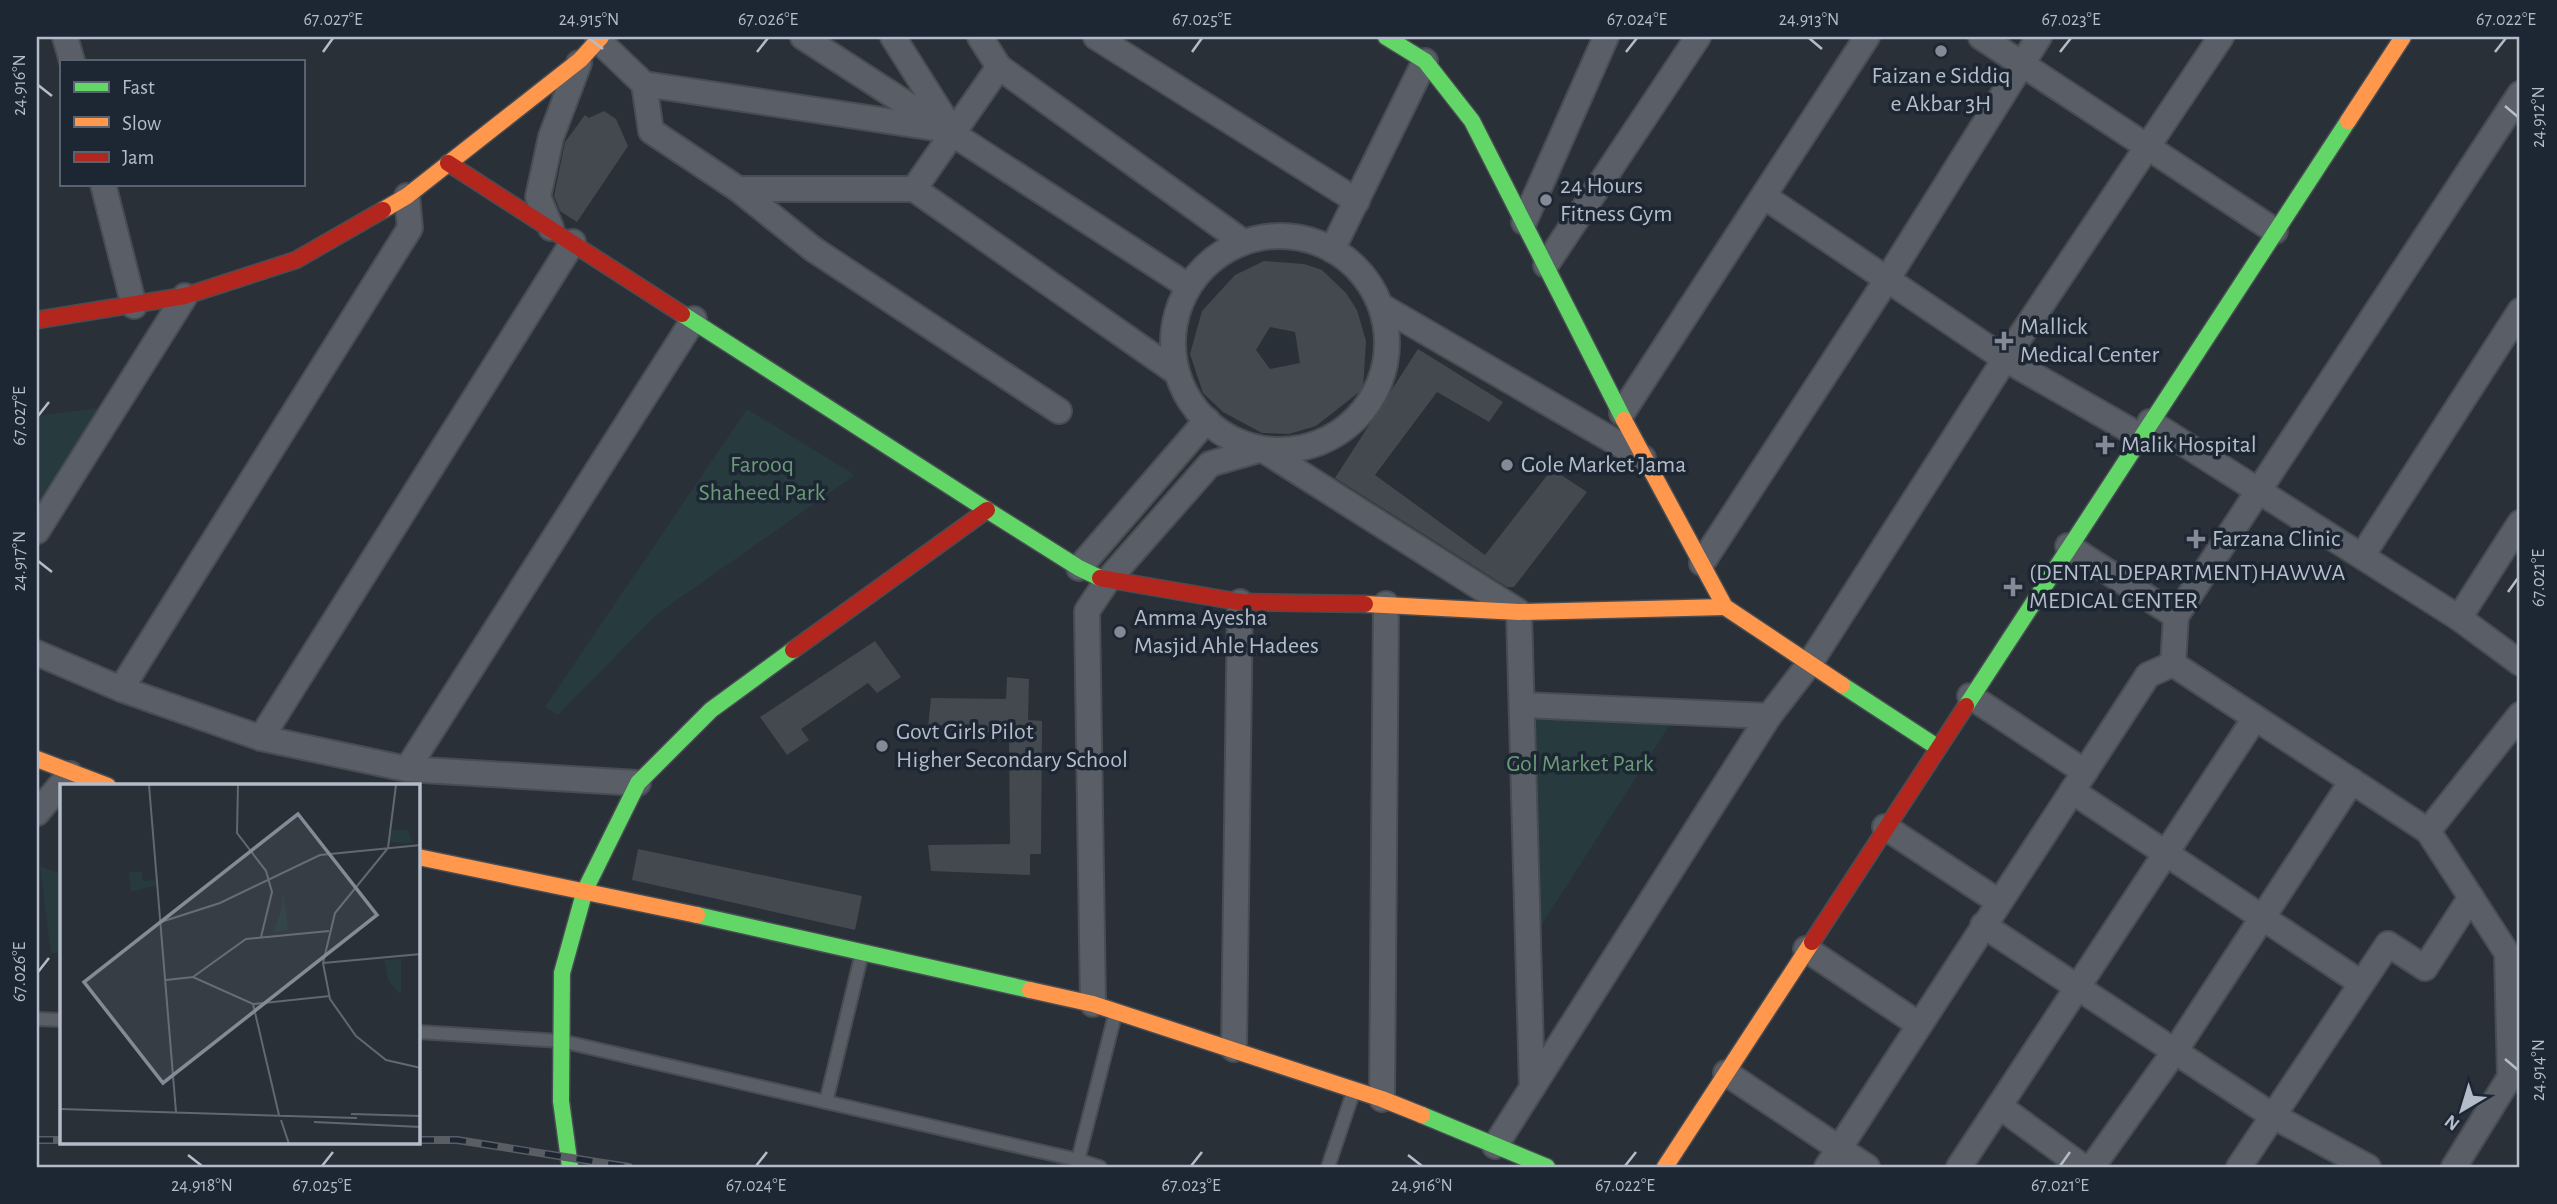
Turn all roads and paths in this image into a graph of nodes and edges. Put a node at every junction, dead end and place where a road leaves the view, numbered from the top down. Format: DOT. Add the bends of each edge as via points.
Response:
graph roads {
  1 [pos="65,37"];
  2 [pos="803,37"];
  3 [pos="893,37"];
  4 [pos="980,37"];
  5 [pos="1096,37"];
  6 [pos="1387,37"];
  7 [pos="1606,37"];
  8 [pos="1698,37"];
  9 [pos="1867,37"];
  10 [pos="1981,37"];
  11 [pos="2039,37"];
  12 [pos="2221,37"];
  13 [pos="2403,37"];
  14 [pos="600,38"];
  15 [pos="1428,55"];
  16 [pos="72,60"];
  17 [pos="580,60"];
  18 [pos="2022,64"];
  19 [pos="999,67"];
  20 [pos="644,84"];
  21 [pos="2520,94"];
  22 [pos="952,131"];
  23 [pos="2149,148"];
  24 [pos="448,163"];
  25 [pos="104,186"];
  26 [pos="738,189"];
  27 [pos="914,189"];
  28 [pos="407,196"];
  29 [pos="1765,197"];
  30 [pos="1357,201"];
  31 [pos="1524,222"];
  32 [pos="551,228"];
  33 [pos="2275,231"];
  34 [pos="573,242"];
  35 [pos="1242,242"];
  36 [pos="1332,250"];
  37 [pos="1546,265"];
  38 [pos="1886,281"];
  39 [pos="1188,286"];
  40 [pos="185,296"];
  41 [pos="134,306"];
  42 [pos="1381,306"];
  43 [pos="2520,311"];
  44 [pos="694,319"];
  45 [pos="37,320"];
  46 [pos="2006,359"];
  47 [pos="1176,372"];
  48 [pos="1059,411"];
  49 [pos="1622,413"];
  50 [pos="1208,420"];
  51 [pos="2145,429"];
  52 [pos="1262,449"];
  53 [pos="1643,457"];
  54 [pos="2259,491"];
  55 [pos="987,510"];
  56 [pos="2520,523"];
  57 [pos="37,531"];
  58 [pos="2068,546"];
  59 [pos="2362,556"];
  60 [pos="1702,563"];
  61 [pos="1079,568"];
  62 [pos="1107,581"];
  63 [pos="1240,602"];
  64 [pos="1386,604"];
  65 [pos="1725,607"];
  66 [pos="1519,612"];
  67 [pos="2176,616"];
  68 [pos="2459,618"];
  69 [pos="37,653"];
  70 [pos="1810,663"];
  71 [pos="2520,663"];
  72 [pos="2173,664"];
  73 [pos="121,689"];
  74 [pos="1970,696"];
  75 [pos="1522,705"];
  76 [pos="2520,715"];
  77 [pos="1769,716"];
  78 [pos="2255,718"];
  79 [pos="261,738"];
  80 [pos="1937,747"];
  81 [pos="37,759"];
  82 [pos="407,769"];
  83 [pos="70,774"];
  84 [pos="2352,781"];
  85 [pos="2078,782"];
  86 [pos="638,783"];
  87 [pos="62,784"];
  88 [pos="102,784"];
  89 [pos="60,786"];
  90 [pos="37,813"];
  91 [pos="1885,827"];
  92 [pos="2428,831"];
  93 [pos="2166,853"];
  94 [pos="420,857"];
  95 [pos="585,890"];
  96 [pos="2471,897"];
  97 [pos="1999,902"];
  98 [pos="2263,917"];
  99 [pos="1983,925"];
  100 [pos="1806,949"];
  101 [pos="862,953"];
  102 [pos="2361,983"];
  103 [pos="2078,987"];
  104 [pos="1105,1008"];
  105 [pos="37,1018"];
  106 [pos="60,1020"];
  107 [pos="1918,1024"];
  108 [pos="420,1032"];
  109 [pos="561,1041"];
  110 [pos="1234,1049"];
  111 [pos="2175,1051"];
  112 [pos="1726,1073"];
  113 [pos="2515,1080"];
  114 [pos="1532,1088"];
  115 [pos="1354,1090"];
  116 [pos="1381,1099"];
  117 [pos="826,1102"];
  118 [pos="1999,1106"];
  119 [pos="2273,1116"];
  120 [pos="1495,1146"];
  121 [pos="1833,1158"];
  122 [pos="1078,1160"];
  123 [pos="570,1167"];
  124 [pos="1100,1167"];
  125 [pos="1328,1167"];
  126 [pos="1547,1167"];
  127 [pos="1665,1167"];
  128 [pos="1867,1167"];
  129 [pos="1959,1167"];
  130 [pos="2083,1167"];
  131 [pos="2092,1167"];
  132 [pos="2239,1167"];
  133 [pos="2368,1167"];
  134 [pos="2454,1167"];
  1 -- 16 [label="street"];
  2 -- 22 [label="street"];
  3 -- 22 [label="street"];
  4 -- 19 [label="street"];
  5 -- 30 [label="street"];
  6 -- 15 [label="street"];
  7 -- 31 [label="street"];
  8 -- 37 [label="street"];
  9 -- 29 [label="street"];
  10 -- 18 [label="street"];
  11 -- 18 [label="street"];
  12 -- 23 [label="street"];
  13 -- 33 [label="street"];
  14 -- 17 [label="street"];
  14 -- 20 [label="street"];
  15 -- 30 [label="street"];
  15 -- 31 [label="street" via="1472,121"];
  17 -- 24 [label="street"];
  17 -- 32 [label="street" via="551,138 538,197"];
  18 -- 23 [label="street"];
  18 -- 38 [label="street"];
  19 -- 22 [label="street"];
  19 -- 35 [label="street"];
  20 -- 22 [label="street"];
  20 -- 26 [label="street" via="651,131"];
  21 -- 54 [label="street"];
  22 -- 27 [label="street"];
  22 -- 39 [label="street"];
  23 -- 33 [label="street"];
  23 -- 46 [label="street"];
  24 -- 28 [label="street"];
  24 -- 32 [label="street"];
  25 -- 41 [label="street"];
  26 -- 27 [label="street"];
  26 -- 48 [label="street" via="813,249"];
  27 -- 47 [label="street"];
  28 -- 40 [label="street" via="296,260"];
  28 -- 73 [label="street" via="410,228"];
  29 -- 38 [label="street"];
  29 -- 49 [label="street"];
  30 -- 36 [label="street"];
  31 -- 37 [label="street"];
  32 -- 34 [label="street"];
  33 -- 51 [label="street"];
  34 -- 44 [label="street"];
  34 -- 79 [label="street"];
  35 -- 36 [label="street" via="1279,235 1310,240"];
  35 -- 39 [label="street" via="1216,256"];
  36 -- 42 [label="street" via="1362,273"];
  37 -- 49 [label="street"];
  38 -- 46 [label="street"];
  38 -- 60 [label="street"];
  39 -- 47 [label="street" via="1176,312 1172,349"];
  40 -- 41 [label="street"];
  40 -- 57 [label="street"];
  41 -- 45 [label="street"];
  42 -- 52 [label="street" via="1387,351 1378,388 1357,418 1336,435 1301,449"];
  42 -- 53 [label="street"];
  43 -- 59 [label="street"];
  44 -- 55 [label="street"];
  44 -- 82 [label="street"];
  46 -- 51 [label="street"];
  46 -- 70 [label="street"];
  47 -- 50 [label="street" via="1192,406"];
  49 -- 53 [label="street"];
  50 -- 52 [label="street" via="1222,434"];
  50 -- 61 [label="street"];
  51 -- 54 [label="street"];
  51 -- 58 [label="street"];
  52 -- 62 [label="street" via="1210,464"];
  52 -- 66 [label="street"];
  53 -- 60 [label="street"];
  54 -- 59 [label="street"];
  54 -- 67 [label="street"];
  55 -- 61 [label="street"];
  55 -- 86 [label="street" via="712,710"];
  56 -- 68 [label="street"];
  58 -- 67 [label="street"];
  58 -- 74 [label="street"];
  59 -- 68 [label="street"];
  60 -- 65 [label="street"];
  61 -- 62 [label="street"];
  62 -- 63 [label="street"];
  62 -- 104 [label="street" via="1087,611"];
  63 -- 64 [label="street"];
  63 -- 110 [label="street"];
  64 -- 66 [label="street"];
  64 -- 116 [label="street"];
  65 -- 66 [label="street"];
  65 -- 70 [label="street"];
  66 -- 75 [label="street"];
  67 -- 72 [label="street"];
  68 -- 71 [label="street"];
  69 -- 73 [label="street"];
  70 -- 77 [label="street"];
  70 -- 80 [label="street"];
  72 -- 78 [label="street"];
  72 -- 85 [label="street" via="2148,675"];
  73 -- 79 [label="street"];
  74 -- 80 [label="street"];
  74 -- 85 [label="street"];
  75 -- 77 [label="street"];
  75 -- 114 [label="street"];
  76 -- 92 [label="street"];
  77 -- 114 [label="street"];
  78 -- 84 [label="street"];
  78 -- 93 [label="street"];
  79 -- 82 [label="street"];
  80 -- 91 [label="street"];
  81 -- 83 [label="street"];
  82 -- 86 [label="street"];
  83 -- 87 [label="street"];
  83 -- 88 [label="street"];
  84 -- 92 [label="street"];
  84 -- 98 [label="street"];
  85 -- 93 [label="street"];
  85 -- 97 [label="street"];
  86 -- 95 [label="street"];
  89 -- 90 [label="street"];
  91 -- 97 [label="street"];
  91 -- 100 [label="street"];
  92 -- 96 [label="street"];
  93 -- 98 [label="street"];
  93 -- 103 [label="street"];
  94 -- 95 [label="street"];
  95 -- 101 [label="street"];
  95 -- 109 [label="street" via="562,973"];
  96 -- 102 [label="street" via="2425,968 2388,944"];
  96 -- 113 [label="street" via="2507,953"];
  97 -- 99 [label="street"];
  98 -- 102 [label="street"];
  98 -- 111 [label="street"];
  99 -- 103 [label="street"];
  99 -- 107 [label="street"];
  100 -- 107 [label="street"];
  100 -- 112 [label="street"];
  101 -- 104 [label="street"];
  101 -- 117 [label="lane"];
  102 -- 119 [label="street"];
  103 -- 111 [label="street"];
  103 -- 118 [label="street"];
  104 -- 110 [label="street"];
  104 -- 122 [label="lane"];
  105 -- 106 [label="lane"];
  107 -- 121 [label="street"];
  108 -- 109 [label="lane"];
  109 -- 117 [label="lane"];
  109 -- 123 [label="street" via="561,1101"];
  110 -- 115 [label="street"];
  111 -- 119 [label="street"];
  111 -- 131 [label="street"];
  112 -- 121 [label="street"];
  112 -- 127 [label="street"];
  113 -- 134 [label="street"];
  114 -- 120 [label="street"];
  115 -- 116 [label="street"];
  115 -- 125 [label="lane"];
  116 -- 120 [label="street"];
  117 -- 122 [label="lane"];
  118 -- 129 [label="street"];
  118 -- 130 [label="street"];
  119 -- 132 [label="street"];
  119 -- 133 [label="street"];
  120 -- 126 [label="street"];
  121 -- 128 [label="street"];
  122 -- 124 [label="lane"];
}
